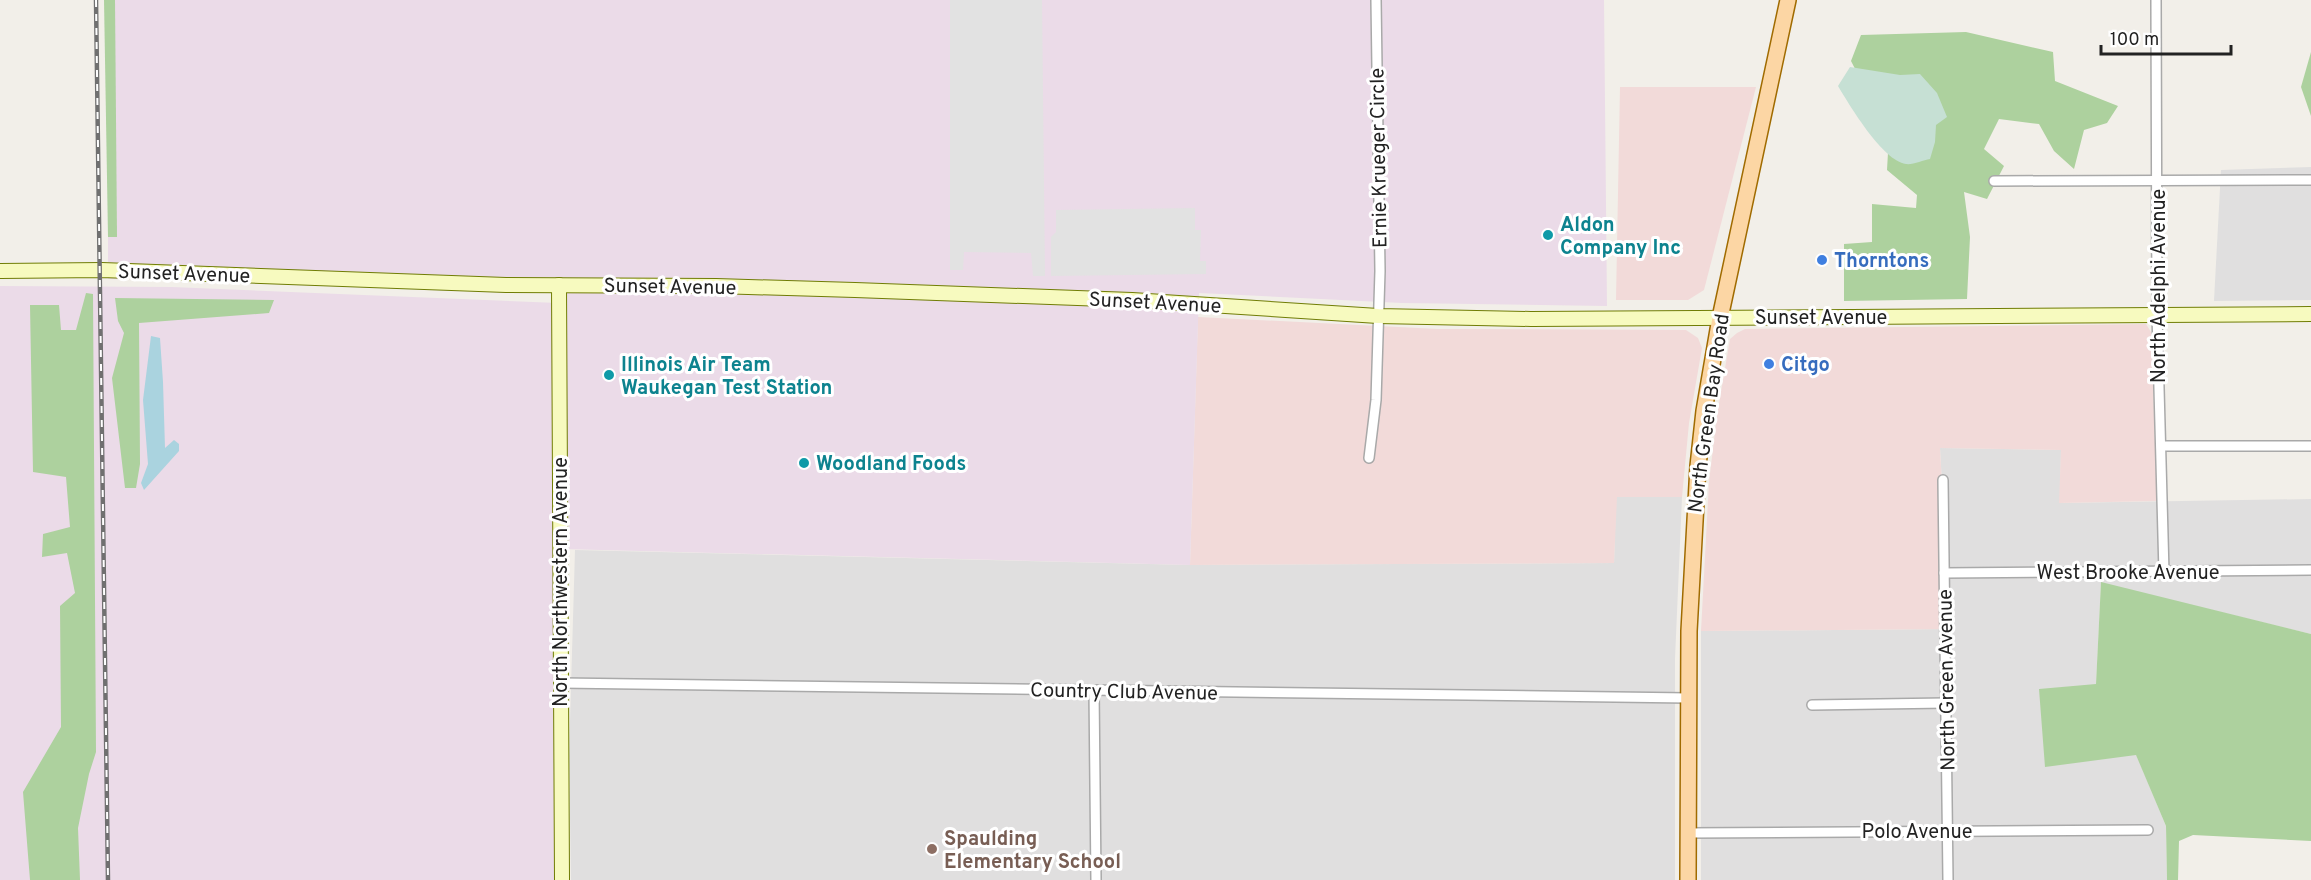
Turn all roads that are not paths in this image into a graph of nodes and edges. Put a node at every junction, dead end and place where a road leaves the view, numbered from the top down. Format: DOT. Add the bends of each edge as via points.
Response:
graph roads {
  1 [pos="1376,0"];
  2 [pos="1788,0"];
  3 [pos="2156,0"];
  4 [pos="2311,180"];
  5 [pos="1994,181"];
  6 [pos="2157,181"];
  7 [pos="0,271"];
  8 [pos="559,285"];
  9 [pos="2157,314"];
  10 [pos="2311,314"];
  11 [pos="1378,316"];
  12 [pos="1720,318"];
  13 [pos="2160,446"];
  14 [pos="2311,446"];
  15 [pos="1369,458"];
  16 [pos="1944,480"];
  17 [pos="2311,570"];
  18 [pos="1944,573"];
  19 [pos="2164,573"];
  20 [pos="561,683"];
  21 [pos="1094,690"];
  22 [pos="1688,698"];
  23 [pos="1946,703"];
  24 [pos="1812,705"];
  25 [pos="2148,830"];
  26 [pos="1948,832"];
  27 [pos="1687,833"];
  28 [pos="562,880"];
  29 [pos="1096,880"];
  30 [pos="1688,880"];
  31 [pos="1948,880"];
  1 -- 11 [label="street, Ernie Krueger Circle"];
  2 -- 12 [label="main road, North Green Bay Road"];
  3 -- 6 [label="street, North Adelphi Avenue"];
  4 -- 6 [label="street"];
  5 -- 6 [label="street"];
  6 -- 9 [label="street, North Adelphi Avenue"];
  7 -- 8 [label="street, Sunset Avenue" via="102,270"];
  8 -- 11 [label="street, Sunset Avenue" via="1074,298"];
  8 -- 20 [label="street, North Northwestern Avenue"];
  9 -- 10 [label="street, Sunset Avenue"];
  9 -- 12 [label="street, Sunset Avenue"];
  9 -- 13 [label="street, North Adelphi Avenue"];
  11 -- 12 [label="street, Sunset Avenue"];
  11 -- 15 [label="street, Ernie Krueger Circle" via="1377,400"];
  12 -- 22 [label="main road, North Green Bay Road" via="1696,487"];
  13 -- 14 [label="street"];
  13 -- 19 [label="street, North Adelphi Avenue"];
  16 -- 18 [label="street, North Green Avenue"];
  17 -- 19 [label="street, West Brooke Avenue"];
  18 -- 19 [label="street, West Brooke Avenue"];
  18 -- 23 [label="street, North Green Avenue"];
  20 -- 21 [label="street, Country Club Avenue"];
  20 -- 28 [label="street, North Northwestern Avenue"];
  21 -- 22 [label="street, Country Club Avenue"];
  21 -- 29 [label="street"];
  22 -- 27 [label="main road, North Green Bay Road"];
  23 -- 24 [label="street"];
  23 -- 26 [label="street, North Green Avenue"];
  25 -- 26 [label="street, Polo Avenue"];
  26 -- 27 [label="street, Polo Avenue"];
  26 -- 31 [label="street, North Green Avenue"];
  27 -- 30 [label="main road, North Green Bay Road"];
}
